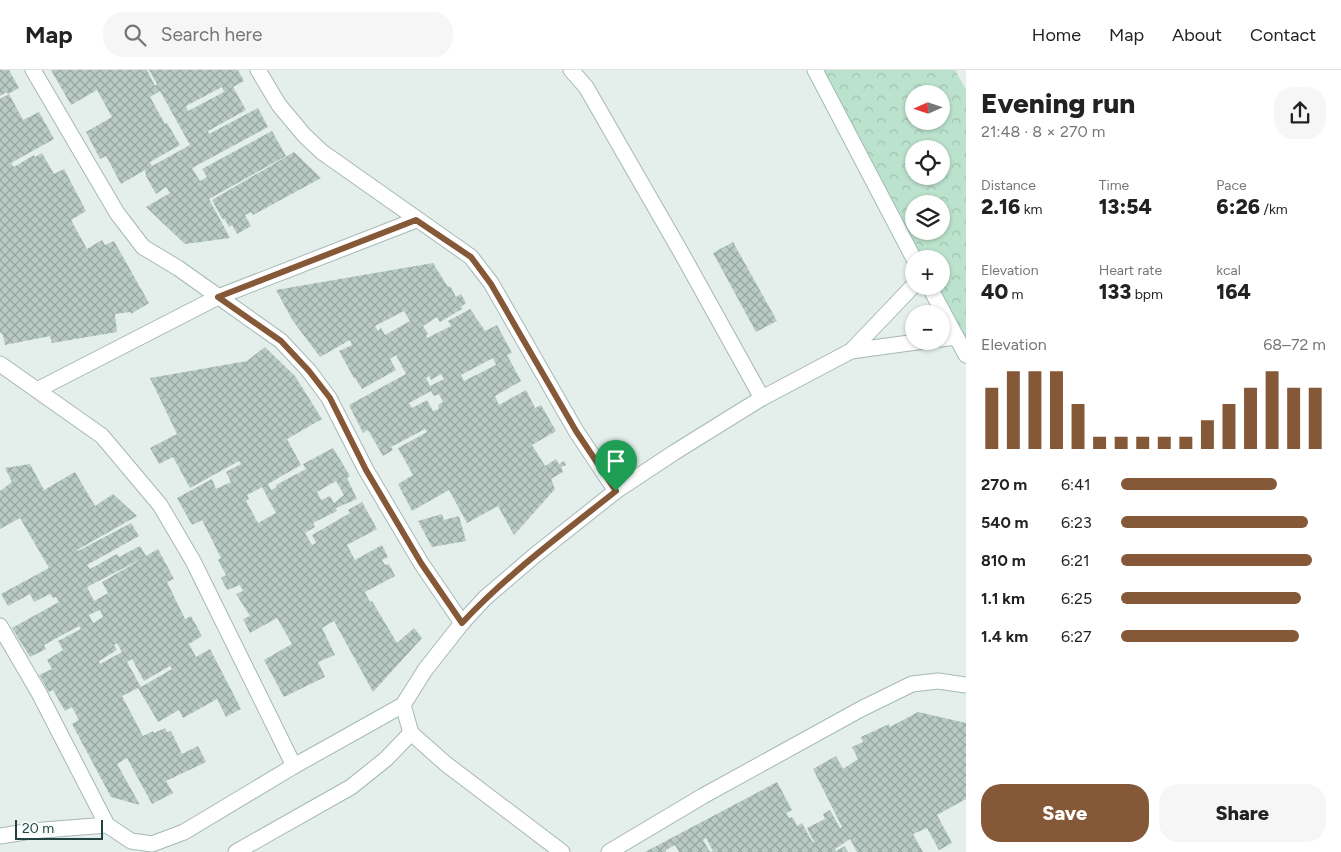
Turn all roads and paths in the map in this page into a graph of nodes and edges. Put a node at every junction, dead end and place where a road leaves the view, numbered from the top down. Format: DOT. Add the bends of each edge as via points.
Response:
graph roads {
  1 [pos="33,70"];
  2 [pos="258,70"];
  3 [pos="571,70"];
  4 [pos="815,70"];
  5 [pos="416,220"];
  6 [pos="909,250"];
  7 [pos="905,294"];
  8 [pos="218,297"];
  9 [pos="950,339"];
  10 [pos="905,344"];
  11 [pos="851,351"];
  12 [pos="966,355"];
  13 [pos="0,364"];
  14 [pos="37,390"];
  15 [pos="762,398"];
  16 [pos="616,491"];
  17 [pos="462,623"];
  18 [pos="0,626"];
  19 [pos="966,685"];
  20 [pos="403,705"];
  21 [pos="411,733"];
  22 [pos="294,766"];
  23 [pos="107,825"];
  24 [pos="0,836"];
  25 [pos="236,852"];
  26 [pos="562,852"];
  27 [pos="609,852"];
  1 -- 8 [label="street" via="117,213 143,247"];
  2 -- 5 [label="street" via="279,105 316,147"];
  3 -- 15 [label="street" via="586,87"];
  4 -- 6 [label="street"];
  5 -- 8 [label="street"];
  5 -- 16 [label="street" via="471,257 481,270 576,431"];
  7 -- 11 [label="street"];
  8 -- 14 [label="street"];
  8 -- 17 [label="street" via="281,341 330,398 366,470 421,563"];
  9 -- 12 [label="street"];
  10 -- 11 [label="street"];
  11 -- 15 [label="street"];
  13 -- 14 [label="street"];
  14 -- 22 [label="street" via="102,436 160,505 193,561"];
  15 -- 16 [label="street"];
  16 -- 17 [label="street" via="492,592"];
  17 -- 20 [label="street" via="425,670"];
  18 -- 23 [label="street" via="39,693"];
  19 -- 27 [label="street" via="938,681 912,684 711,791"];
  20 -- 21 [label="street"];
  20 -- 22 [label="street"];
  21 -- 25 [label="street" via="386,759 351,787"];
  21 -- 26 [label="street" via="446,764"];
  22 -- 23 [label="street" via="184,832 152,844 132,841"];
  23 -- 24 [label="street"];
}
